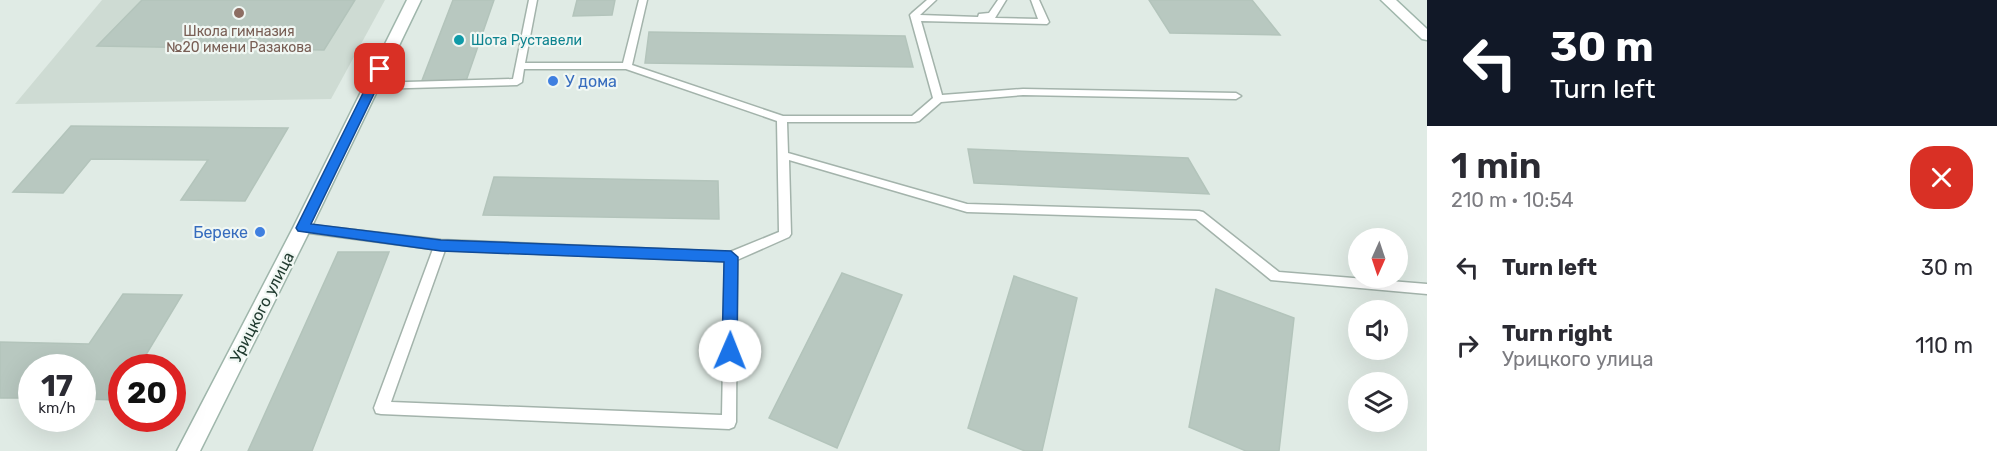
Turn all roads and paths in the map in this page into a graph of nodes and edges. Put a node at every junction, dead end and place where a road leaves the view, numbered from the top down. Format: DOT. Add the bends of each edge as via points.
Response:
graph roads {
  1 [pos="414,0"];
  2 [pos="533,0"];
  3 [pos="643,0"];
  4 [pos="932,0"];
  5 [pos="1002,0"];
  6 [pos="1035,0"];
  7 [pos="1388,0"];
  8 [pos="916,17"];
  9 [pos="1427,36"];
  10 [pos="520,66"];
  11 [pos="627,66"];
  12 [pos="372,86"];
  13 [pos="1236,96"];
  14 [pos="938,99"];
  15 [pos="782,119"];
  16 [pos="783,155"];
  17 [pos="302,228"];
  18 [pos="441,245"];
  19 [pos="731,257"];
  20 [pos="1427,289"];
  21 [pos="188,451"];
  1 -- 12 [label="street, Урицкого улица"];
  2 -- 10 [label="lane"];
  3 -- 11 [label="lane"];
  4 -- 8 [label="lane"];
  5 -- 8 [label="lane" via="992,16"];
  6 -- 8 [label="lane" via="1044,22"];
  7 -- 9 [label="street"];
  8 -- 14 [label="lane"];
  10 -- 11 [label="lane"];
  10 -- 12 [label="lane" via="517,82"];
  11 -- 15 [label="lane"];
  12 -- 17 [label="street, Урицкого улица"];
  13 -- 14 [label="lane" via="1023,92"];
  14 -- 15 [label="lane" via="915,119"];
  15 -- 16 [label="lane"];
  16 -- 19 [label="lane" via="785,234"];
  16 -- 20 [label="lane" via="967,208 1199,215 1276,277"];
  17 -- 18 [label="lane"];
  17 -- 21 [label="street, Урицкого улица"];
  18 -- 19 [label="lane"];
  18 -- 19 [label="lane" via="381,408 729,422"];
}
